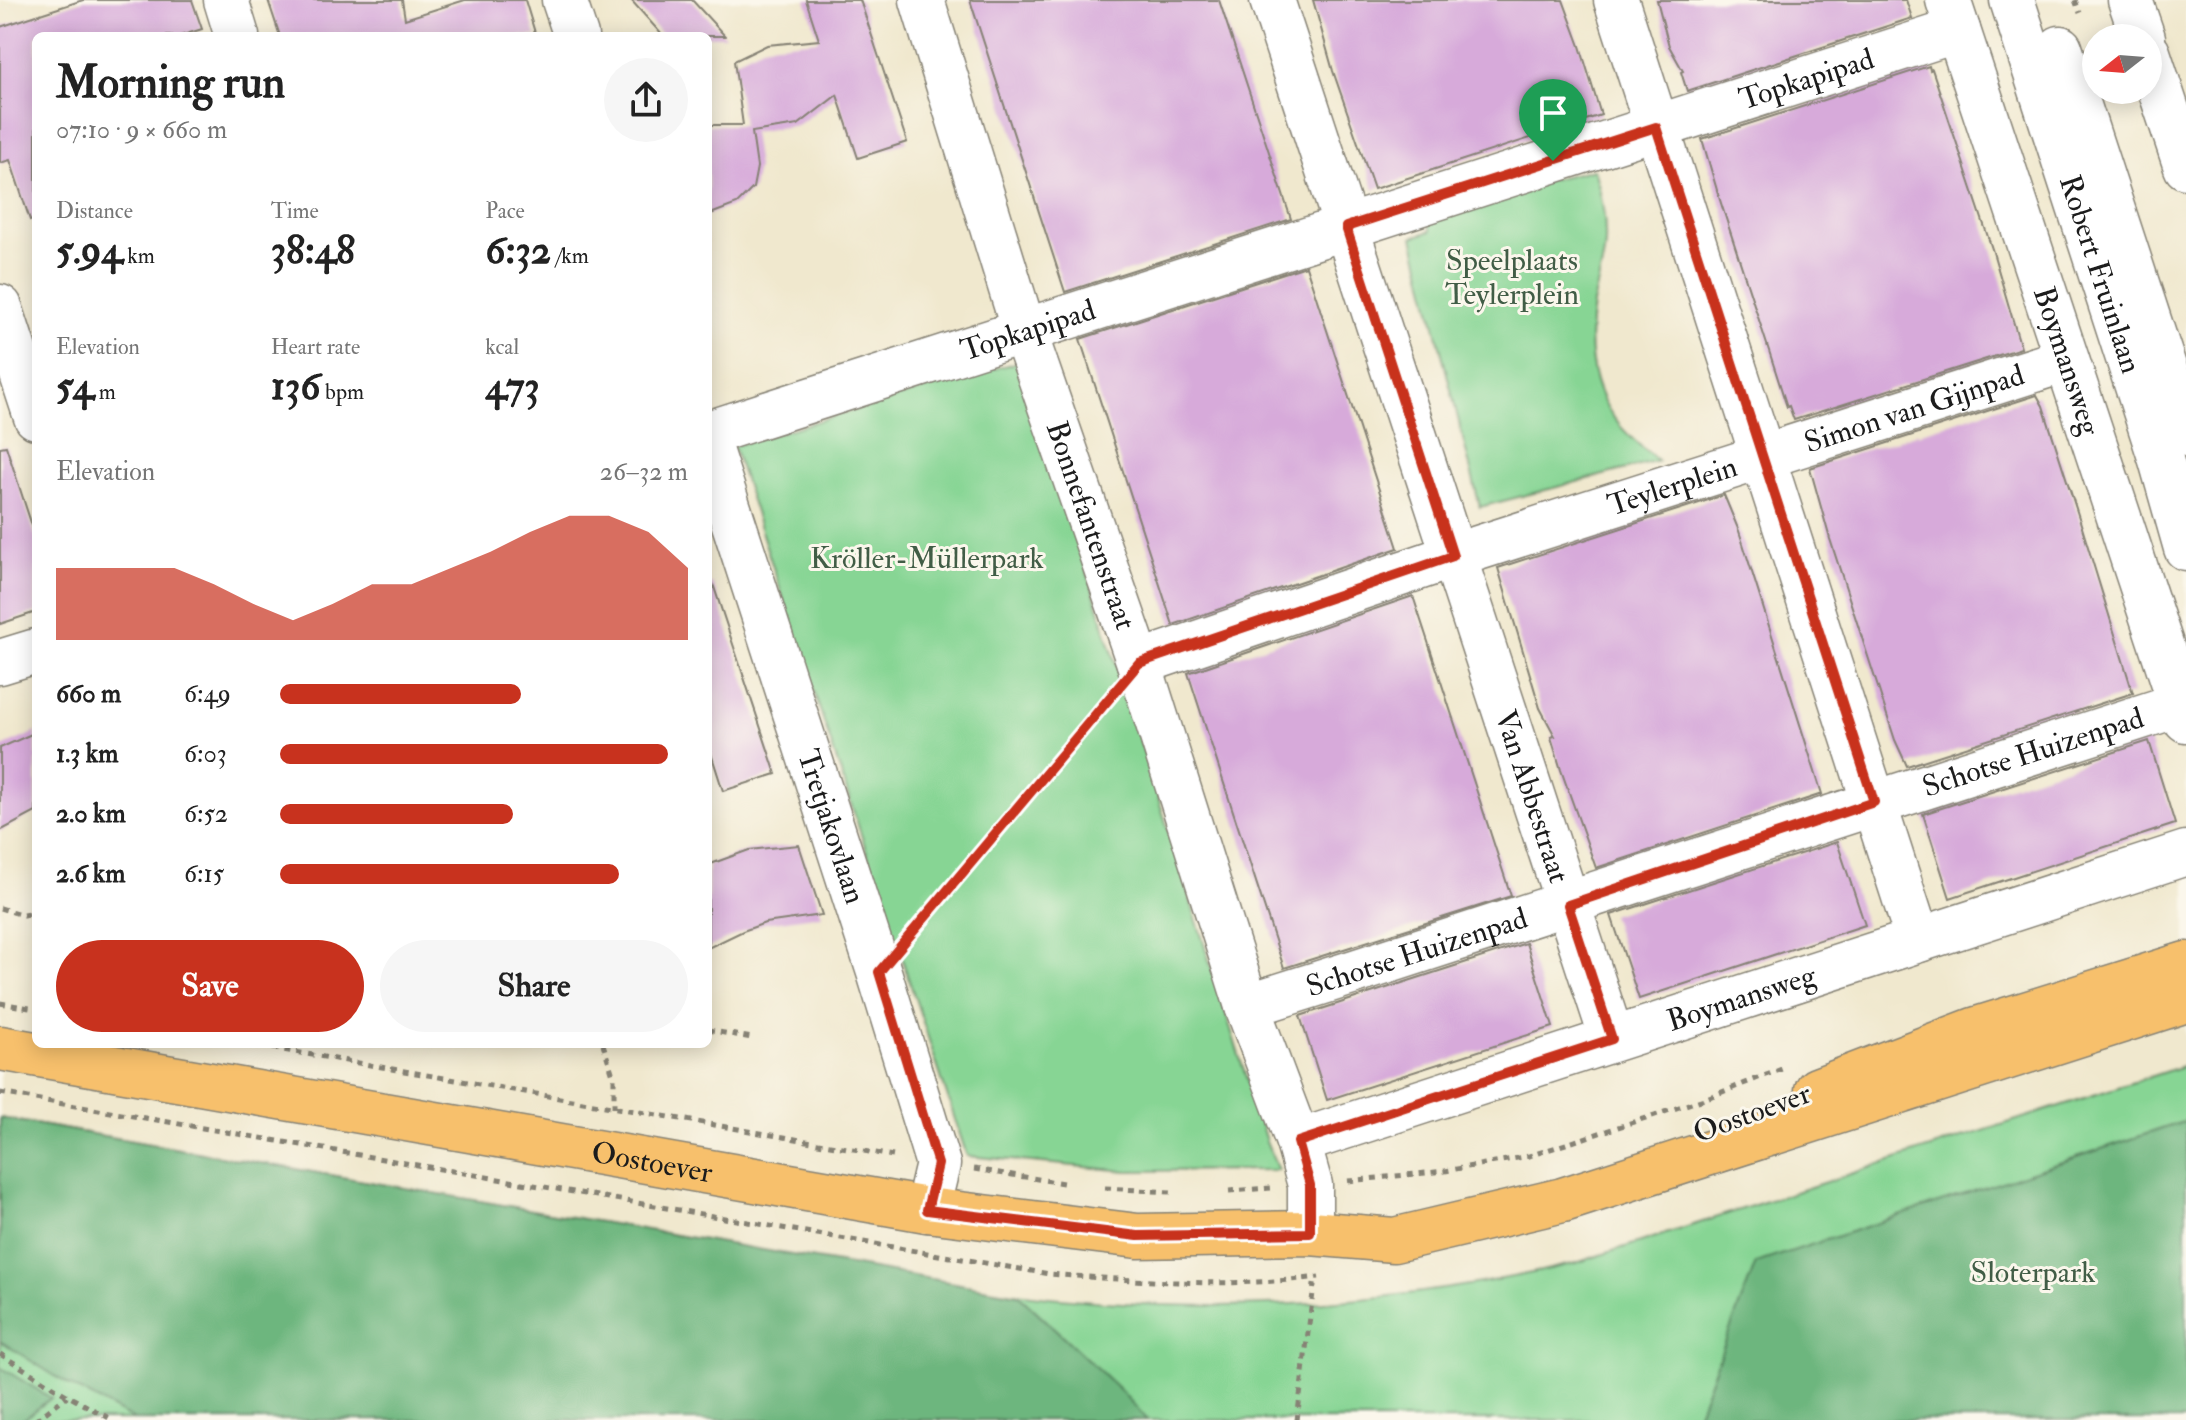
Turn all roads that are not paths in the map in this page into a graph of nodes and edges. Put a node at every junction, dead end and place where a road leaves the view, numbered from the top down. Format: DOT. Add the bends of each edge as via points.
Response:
graph roads {
  1 [pos="226,0"];
  2 [pos="564,0"];
  3 [pos="922,0"];
  4 [pos="1272,0"];
  5 [pos="1616,0"];
  6 [pos="2012,0"];
  7 [pos="2045,0"];
  8 [pos="2130,0"];
  9 [pos="1953,15"];
  10 [pos="2138,24"];
  11 [pos="236,32"];
  12 [pos="575,32"];
  13 [pos="2162,95"];
  14 [pos="1656,127"];
  15 [pos="2186,167"];
  16 [pos="1346,227"];
  17 [pos="0,307"];
  18 [pos="1024,331"];
  19 [pos="2065,360"];
  20 [pos="32,405"];
  21 [pos="712,432"];
  22 [pos="2186,434"];
  23 [pos="712,456"];
  24 [pos="1763,457"];
  25 [pos="2186,548"];
  26 [pos="1453,556"];
  27 [pos="32,652"];
  28 [pos="0,662"];
  29 [pos="1139,663"];
  30 [pos="2183,712"];
  31 [pos="1874,802"];
  32 [pos="2186,853"];
  33 [pos="1568,905"];
  34 [pos="1918,940"];
  35 [pos="2186,964"];
  36 [pos="2186,1000"];
  37 [pos="1247,1006"];
  38 [pos="1612,1039"];
  39 [pos="0,1048"];
  40 [pos="1298,1142"];
  41 [pos="927,1210"];
  42 [pos="1310,1233"];
  1 -- 11 [label="street"];
  2 -- 12 [label="street"];
  3 -- 18 [label="street, Bonnefantenstraat"];
  4 -- 16 [label="street"];
  5 -- 14 [label="street, Teylerplein"];
  6 -- 25 [label="street, Robert Fruinlaan"];
  7 -- 22 [label="street, Robert Fruinlaan"];
  8 -- 10 [label="street"];
  9 -- 14 [label="street, Topkapipad"];
  9 -- 19 [label="street, Boymansweg"];
  13 -- 15 [label="street"];
  14 -- 16 [label="street"];
  14 -- 24 [label="street, Teylerplein"];
  16 -- 18 [label="street, Topkapipad"];
  16 -- 26 [label="street"];
  17 -- 20 [label="street"];
  18 -- 21 [label="street, Topkapipad"];
  18 -- 29 [label="street, Bonnefantenstraat"];
  19 -- 24 [label="street, Simon van Gijnpad"];
  19 -- 30 [label="street, Boymansweg"];
  23 -- 41 [label="street, Tretjakovlaan" via="938,1164"];
  24 -- 26 [label="street, Teylerplein"];
  24 -- 31 [label="street"];
  26 -- 29 [label="street"];
  26 -- 33 [label="street, Van Abbestraat"];
  27 -- 28 [label="street"];
  29 -- 37 [label="street, Bonnefantenstraat"];
  30 -- 31 [label="street, Schotse Huizenpad"];
  31 -- 33 [label="street, Schotse Huizenpad"];
  31 -- 34 [label="street"];
  32 -- 34 [label="street, Boymansweg"];
  33 -- 37 [label="street, Schotse Huizenpad"];
  33 -- 38 [label="street, Van Abbestraat"];
  34 -- 38 [label="street, Boymansweg"];
  35 -- 42 [label="main road, Oostoever" via="1974,1030 1558,1181 1466,1202 1393,1210"];
  36 -- 42 [label="main road, Oostoever" via="1563,1200 1394,1240"];
  37 -- 40 [label="street, Bonnefantenstraat"];
  38 -- 40 [label="street, Boymansweg"];
  39 -- 41 [label="main road, Oostoever"];
  40 -- 42 [label="street, Bonnefantenstraat" via="1310,1185"];
  41 -- 42 [label="main road, Oostoever" via="1138,1236"];
}
